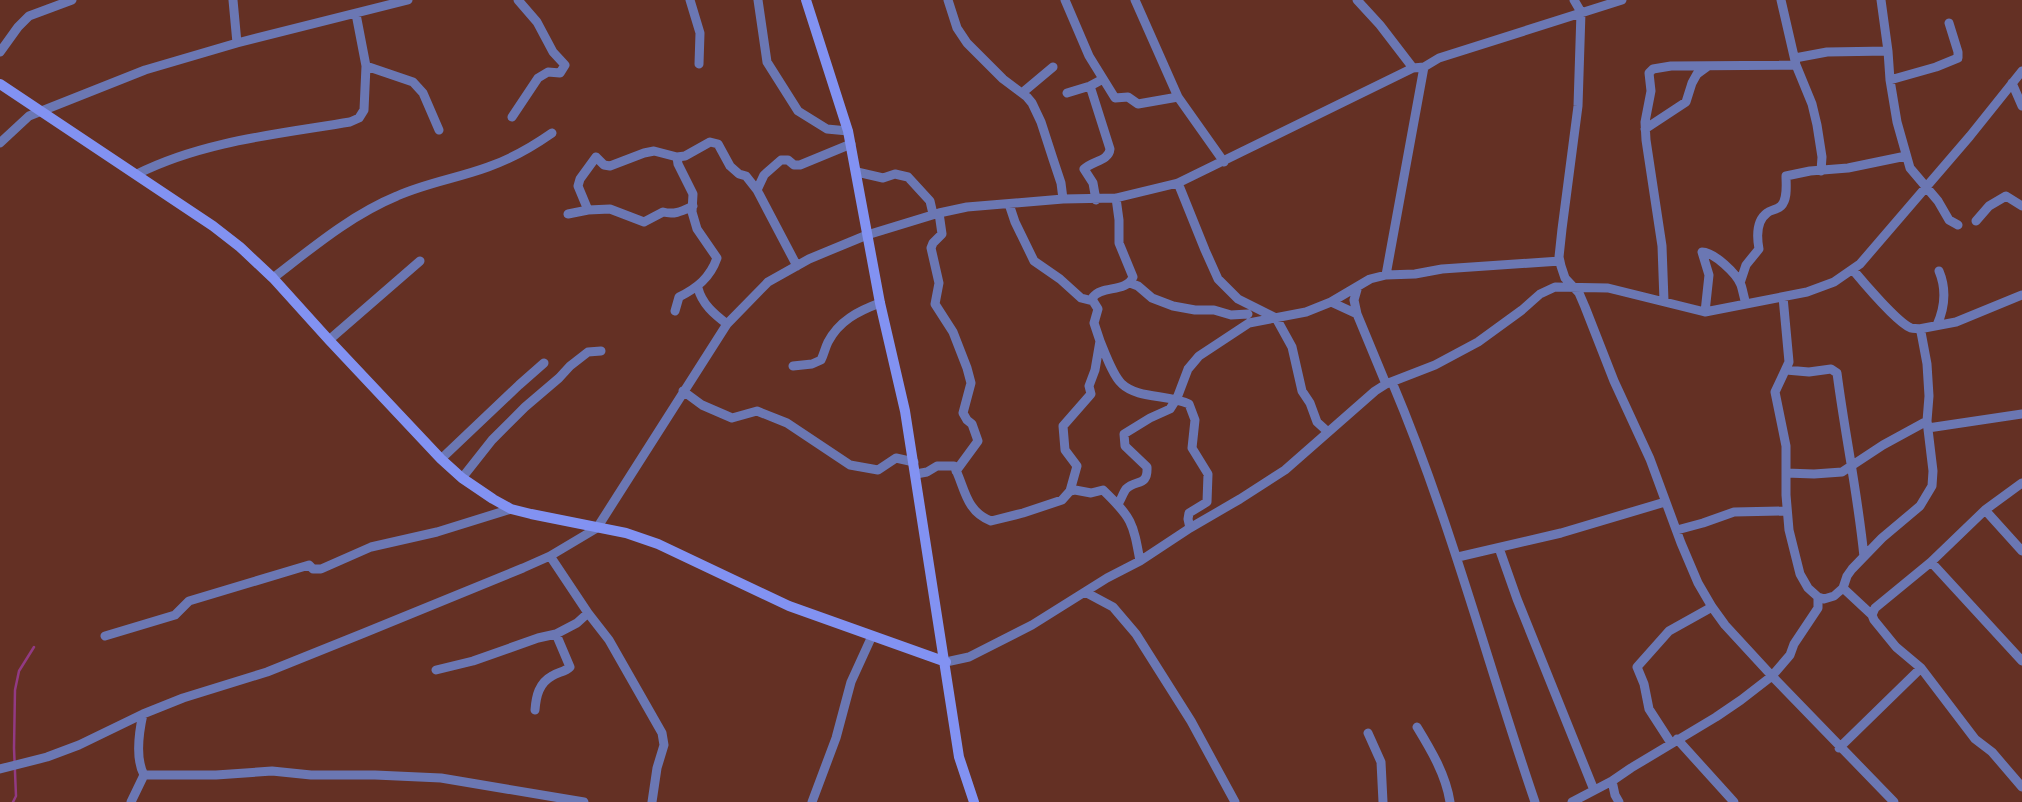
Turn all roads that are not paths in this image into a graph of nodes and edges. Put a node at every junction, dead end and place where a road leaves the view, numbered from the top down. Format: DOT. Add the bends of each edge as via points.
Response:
graph roads {
  1 [pos="72,0"];
  2 [pos="233,0"];
  3 [pos="408,0"];
  4 [pos="518,0"];
  5 [pos="690,0"];
  6 [pos="758,0"];
  7 [pos="806,0"];
  8 [pos="948,0"];
  9 [pos="1064,0"];
  10 [pos="1135,0"];
  11 [pos="1358,0"];
  12 [pos="1574,0"];
  13 [pos="1622,0"];
  14 [pos="1781,0"];
  15 [pos="1881,0"];
  16 [pos="1581,12"];
  17 [pos="356,14"];
  18 [pos="1949,23"];
  19 [pos="237,43"];
  20 [pos="1888,51"];
  21 [pos="0,52"];
  22 [pos="1795,61"];
  23 [pos="699,64"];
  24 [pos="366,66"];
  25 [pos="1708,66"];
  26 [pos="1054,67"];
  27 [pos="1424,67"];
  28 [pos="1413,68"];
  29 [pos="2022,71"];
  30 [pos="1103,79"];
  31 [pos="1890,80"];
  32 [pos="2012,83"];
  33 [pos="0,84"];
  34 [pos="1090,86"];
  35 [pos="1022,92"];
  36 [pos="1067,93"];
  37 [pos="1178,97"];
  38 [pos="2022,106"];
  39 [pos="41,110"];
  40 [pos="512,117"];
  41 [pos="1645,129"];
  42 [pos="439,130"];
  43 [pos="848,131"];
  44 [pos="552,133"];
  45 [pos="0,143"];
  46 [pos="851,144"];
  47 [pos="1906,156"];
  48 [pos="677,157"];
  49 [pos="1224,162"];
  50 [pos="1820,171"];
  51 [pos="857,172"];
  52 [pos="137,174"];
  53 [pos="1178,183"];
  54 [pos="1927,187"];
  55 [pos="757,190"];
  56 [pos="1116,198"];
  57 [pos="1062,199"];
  58 [pos="1096,200"];
  59 [pos="1009,204"];
  60 [pos="693,206"];
  61 [pos="2022,206"];
  62 [pos="588,210"];
  63 [pos="568,214"];
  64 [pos="936,214"];
  65 [pos="1976,221"];
  66 [pos="1958,225"];
  67 [pos="867,235"];
  68 [pos="420,261"];
  69 [pos="1560,261"];
  70 [pos="798,266"];
  71 [pos="1853,270"];
  72 [pos="1939,271"];
  73 [pos="1386,275"];
  74 [pos="272,278"];
  75 [pos="1130,283"];
  76 [pos="1740,283"];
  77 [pos="1358,286"];
  78 [pos="698,288"];
  79 [pos="1574,288"];
  80 [pos="2022,295"];
  81 [pos="1783,297"];
  82 [pos="1094,301"];
  83 [pos="1664,301"];
  84 [pos="880,302"];
  85 [pos="1331,302"];
  86 [pos="1746,304"];
  87 [pos="675,310"];
  88 [pos="1705,312"];
  89 [pos="1249,314"];
  90 [pos="1357,314"];
  91 [pos="1276,318"];
  92 [pos="727,324"];
  93 [pos="1937,325"];
  94 [pos="1919,329"];
  95 [pos="329,340"];
  96 [pos="1100,341"];
  97 [pos="601,351"];
  98 [pos="544,363"];
  99 [pos="793,366"];
  100 [pos="1786,370"];
  101 [pos="1389,383"];
  102 [pos="683,391"];
  103 [pos="1177,398"];
  104 [pos="2022,414"];
  105 [pos="1928,424"];
  106 [pos="1328,432"];
  107 [pos="441,459"];
  108 [pos="914,462"];
  109 [pos="1853,466"];
  110 [pos="956,471"];
  111 [pos="1786,473"];
  112 [pos="916,474"];
  113 [pos="462,478"];
  114 [pos="2022,483"];
  115 [pos="1070,491"];
  116 [pos="1666,502"];
  117 [pos="1118,504"];
  118 [pos="511,508"];
  119 [pos="1985,510"];
  120 [pos="1786,511"];
  121 [pos="597,528"];
  122 [pos="1190,528"];
  123 [pos="1677,530"];
  124 [pos="1499,548"];
  125 [pos="2022,551"];
  126 [pos="550,556"];
  127 [pos="1458,557"];
  128 [pos="1864,557"];
  129 [pos="1140,561"];
  130 [pos="1931,562"];
  131 [pos="1843,588"];
  132 [pos="1085,592"];
  133 [pos="1822,598"];
  134 [pos="1712,607"];
  135 [pos="588,613"];
  136 [pos="1872,615"];
  137 [pos="556,634"];
  138 [pos="105,636"];
  139 [pos="872,636"];
  140 [pos="2022,661"];
  141 [pos="946,662"];
  142 [pos="1921,668"];
  143 [pos="436,670"];
  144 [pos="1772,676"];
  145 [pos="535,710"];
  146 [pos="143,714"];
  147 [pos="1417,727"];
  148 [pos="1368,733"];
  149 [pos="1674,741"];
  150 [pos="1840,748"];
  151 [pos="1,768"];
  152 [pos="144,775"];
  153 [pos="1612,781"];
  154 [pos="2022,787"];
  155 [pos="1594,790"];
  156 [pos="130,802"];
  157 [pos="584,802"];
  158 [pos="652,802"];
  159 [pos="812,802"];
  160 [pos="974,802"];
  161 [pos="1235,802"];
  162 [pos="1383,802"];
  163 [pos="1450,802"];
  164 [pos="1535,802"];
  165 [pos="1572,802"];
  166 [pos="1619,802"];
  167 [pos="1734,802"];
  168 [pos="1894,802"];
  1 -- 21 [label="street" via="29,16"];
  2 -- 19 [label="street"];
  3 -- 17 [label="street"];
  4 -- 40 [label="street" via="537,22 553,52 565,66 560,73 548,72 538,78"];
  5 -- 23 [label="street" via="700,33"];
  6 -- 43 [label="street" via="767,62 798,111 827,129"];
  7 -- 43 [label="main road"];
  8 -- 35 [label="street" via="957,28 967,43 1003,79"];
  9 -- 30 [label="street" via="1088,56"];
  10 -- 37 [label="street"];
  11 -- 28 [label="street"];
  12 -- 16 [label="street"];
  13 -- 16 [label="street"];
  14 -- 22 [label="street"];
  15 -- 20 [label="street"];
  16 -- 27 [label="street" via="1439,58"];
  16 -- 69 [label="street" via="1578,106"];
  17 -- 19 [label="street"];
  17 -- 24 [label="street"];
  18 -- 31 [label="street" via="1958,58"];
  19 -- 39 [label="street" via="145,70"];
  20 -- 22 [label="street" via="1827,52"];
  20 -- 31 [label="street"];
  22 -- 25 [label="street"];
  22 -- 50 [label="street" via="1814,111 1822,157"];
  24 -- 42 [label="street" via="414,82 423,93"];
  24 -- 52 [label="street" via="364,110 359,118 231,141 162,162"];
  25 -- 41 [label="street" via="1697,74 1686,102"];
  25 -- 41 [label="street" via="1653,69 1649,73 1651,91"];
  26 -- 35 [label="street"];
  27 -- 28 [label="street"];
  27 -- 73 [label="street"];
  28 -- 49 [label="street"];
  29 -- 32 [label="street"];
  30 -- 34 [label="street"];
  30 -- 37 [label="street" via="1115,98 1128,97 1138,104"];
  31 -- 47 [label="street"];
  32 -- 38 [label="street"];
  32 -- 54 [label="street"];
  33 -- 39 [label="main road"];
  34 -- 36 [label="street"];
  34 -- 58 [label="street" via="1110,149 1104,159 1084,169 1093,183"];
  35 -- 57 [label="street" via="1032,103 1041,122 1061,183"];
  37 -- 49 [label="street"];
  39 -- 45 [label="street" via="29,116"];
  39 -- 52 [label="main road"];
  41 -- 83 [label="street" via="1662,246"];
  43 -- 46 [label="main road"];
  44 -- 74 [label="street" via="527,150 488,167 398,195 374,206"];
  46 -- 51 [label="main road"];
  46 -- 55 [label="street" via="800,165 781,160 764,175"];
  47 -- 50 [label="street"];
  47 -- 54 [label="street" via="1910,168"];
  48 -- 55 [label="street" via="714,142 735,171 746,176"];
  48 -- 60 [label="street" via="692,194"];
  48 -- 62 [label="street" via="654,151 610,166 596,157 578,186"];
  49 -- 53 [label="street"];
  50 -- 76 [label="street" via="1786,176 1786,198 1780,207 1767,212 1760,221 1759,249 1746,265"];
  51 -- 64 [label="street" via="883,178 895,174 908,176 930,201"];
  51 -- 67 [label="main road"];
  52 -- 74 [label="main road" via="213,226"];
  53 -- 56 [label="street"];
  53 -- 89 [label="street" via="1218,279"];
  54 -- 66 [label="street" via="1949,220"];
  54 -- 71 [label="street"];
  55 -- 70 [label="street"];
  56 -- 58 [label="street"];
  56 -- 75 [label="street" via="1119,243 1133,277"];
  57 -- 58 [label="street"];
  57 -- 59 [label="street"];
  59 -- 64 [label="street" via="967,207"];
  59 -- 82 [label="street" via="1034,261 1081,298"];
  60 -- 62 [label="street" via="672,214 663,212 644,222 610,209"];
  60 -- 78 [label="street" via="697,229 716,258"];
  61 -- 65 [label="street" via="2006,196 1989,206"];
  62 -- 63 [label="street"];
  64 -- 67 [label="street"];
  64 -- 110 [label="street" via="942,234 931,248 939,284 935,304 953,332 967,368 971,383 963,413 972,424 978,441"];
  67 -- 70 [label="street"];
  67 -- 84 [label="main road"];
  68 -- 95 [label="street"];
  69 -- 73 [label="street"];
  69 -- 79 [label="street" via="1565,278"];
  70 -- 92 [label="street" via="768,282"];
  71 -- 81 [label="street" via="1834,282"];
  71 -- 94 [label="street" via="1900,320 1911,328"];
  72 -- 93 [label="street" via="1944,283 1944,310"];
  73 -- 77 [label="street"];
  74 -- 95 [label="main road"];
  75 -- 82 [label="street" via="1096,294"];
  75 -- 89 [label="street" via="1152,298 1173,306 1231,315"];
  76 -- 86 [label="street"];
  76 -- 88 [label="street" via="1717,258 1702,252 1709,275"];
  77 -- 85 [label="street"];
  77 -- 90 [label="street" via="1354,300"];
  78 -- 87 [label="street" via="679,297"];
  78 -- 92 [label="street" via="712,312"];
  79 -- 83 [label="street" via="1608,288"];
  79 -- 101 [label="street" via="1555,287 1540,294 1478,342"];
  79 -- 116 [label="street" via="1585,306"];
  80 -- 93 [label="street" via="1956,322"];
  81 -- 86 [label="street"];
  81 -- 100 [label="street" via="1789,362"];
  82 -- 96 [label="street" via="1098,309 1094,323"];
  83 -- 88 [label="street"];
  84 -- 99 [label="street" via="841,324 827,344 821,360"];
  84 -- 108 [label="main road"];
  85 -- 90 [label="street"];
  85 -- 91 [label="street" via="1306,312"];
  86 -- 88 [label="street"];
  89 -- 91 [label="street"];
  89 -- 91 [label="street"];
  89 -- 103 [label="street" via="1199,356 1188,369"];
  90 -- 101 [label="street"];
  91 -- 106 [label="street" via="1292,347 1302,391 1317,422"];
  92 -- 102 [label="street"];
  93 -- 94 [label="street"];
  94 -- 105 [label="street" via="1927,364"];
  95 -- 107 [label="main road"];
  96 -- 103 [label="street" via="1121,383 1134,392"];
  96 -- 115 [label="street" via="1089,386 1091,394 1064,426 1065,450 1077,466"];
  97 -- 113 [label="street" via="588,352 525,407 492,440"];
  98 -- 107 [label="street"];
  100 -- 109 [label="street" via="1809,372 1827,369 1837,373 1843,423"];
  100 -- 111 [label="street" via="1775,392 1786,446"];
  101 -- 106 [label="street"];
  101 -- 127 [label="street" via="1408,421"];
  102 -- 108 [label="street" via="732,418 757,411 787,423 850,465 878,470 896,458"];
  102 -- 121 [label="street"];
  103 -- 117 [label="street" via="1170,409 1124,434 1125,446 1147,467 1147,475 1127,488"];
  103 -- 122 [label="street" via="1189,404 1195,420 1192,448 1208,474 1207,502 1189,513"];
  104 -- 105 [label="street"];
  105 -- 109 [label="street" via="1883,445"];
  105 -- 128 [label="street" via="1933,471 1930,492 1920,506"];
  106 -- 122 [label="street" via="1285,470"];
  107 -- 113 [label="main road"];
  108 -- 112 [label="main road"];
  109 -- 111 [label="street" via="1842,472"];
  109 -- 128 [label="street"];
  110 -- 112 [label="street" via="954,466 937,466"];
  110 -- 115 [label="street" via="972,510 991,521 1062,500"];
  111 -- 120 [label="street"];
  112 -- 141 [label="main road"];
  113 -- 118 [label="main road" via="493,500"];
  114 -- 119 [label="street"];
  115 -- 117 [label="street" via="1091,493 1103,490"];
  116 -- 123 [label="street"];
  116 -- 124 [label="street"];
  117 -- 129 [label="street" via="1129,517 1135,532"];
  118 -- 121 [label="main road"];
  118 -- 138 [label="street" via="437,532 371,546 321,569 313,569 309,565 190,601 175,615"];
  119 -- 125 [label="street"];
  119 -- 130 [label="street"];
  120 -- 123 [label="street" via="1734,512"];
  120 -- 133 [label="street" via="1800,574 1808,588"];
  121 -- 126 [label="street"];
  121 -- 139 [label="main road" via="626,533 658,544 789,606"];
  122 -- 129 [label="street"];
  123 -- 134 [label="street" via="1698,583"];
  124 -- 127 [label="street"];
  124 -- 155 [label="street"];
  126 -- 135 [label="street"];
  126 -- 146 [label="street" via="267,672"];
  127 -- 164 [label="street"];
  128 -- 131 [label="street" via="1847,576"];
  129 -- 132 [label="street"];
  130 -- 136 [label="street" via="1880,603"];
  130 -- 140 [label="street"];
  131 -- 133 [label="street" via="1834,596"];
  131 -- 136 [label="street"];
  132 -- 141 [label="street" via="1032,625 969,657"];
  132 -- 161 [label="street" via="1113,607 1136,634 1191,721"];
  133 -- 144 [label="street" via="1790,655"];
  134 -- 144 [label="street"];
  134 -- 149 [label="street" via="1669,631 1637,667 1649,709"];
  135 -- 137 [label="street"];
  135 -- 158 [label="street" via="609,640 662,733 664,745"];
  136 -- 142 [label="street" via="1896,647"];
  137 -- 143 [label="street"];
  137 -- 145 [label="street" via="570,667 542,684"];
  139 -- 141 [label="main road"];
  139 -- 159 [label="street" via="851,682 836,738"];
  141 -- 160 [label="main road" via="960,757"];
  142 -- 150 [label="street"];
  142 -- 154 [label="street" via="1970,733 1992,752"];
  144 -- 149 [label="street" via="1741,700"];
  144 -- 150 [label="street"];
  146 -- 151 [label="street" via="79,745"];
  146 -- 152 [label="street" via="140,757"];
  147 -- 163 [label="street" via="1440,770"];
  148 -- 162 [label="street" via="1381,762"];
  149 -- 153 [label="street"];
  149 -- 167 [label="street"];
  150 -- 168 [label="street"];
  152 -- 156 [label="street"];
  152 -- 157 [label="street" via="272,771 441,778"];
  153 -- 155 [label="street"];
  153 -- 166 [label="street"];
  155 -- 165 [label="street"];
}
